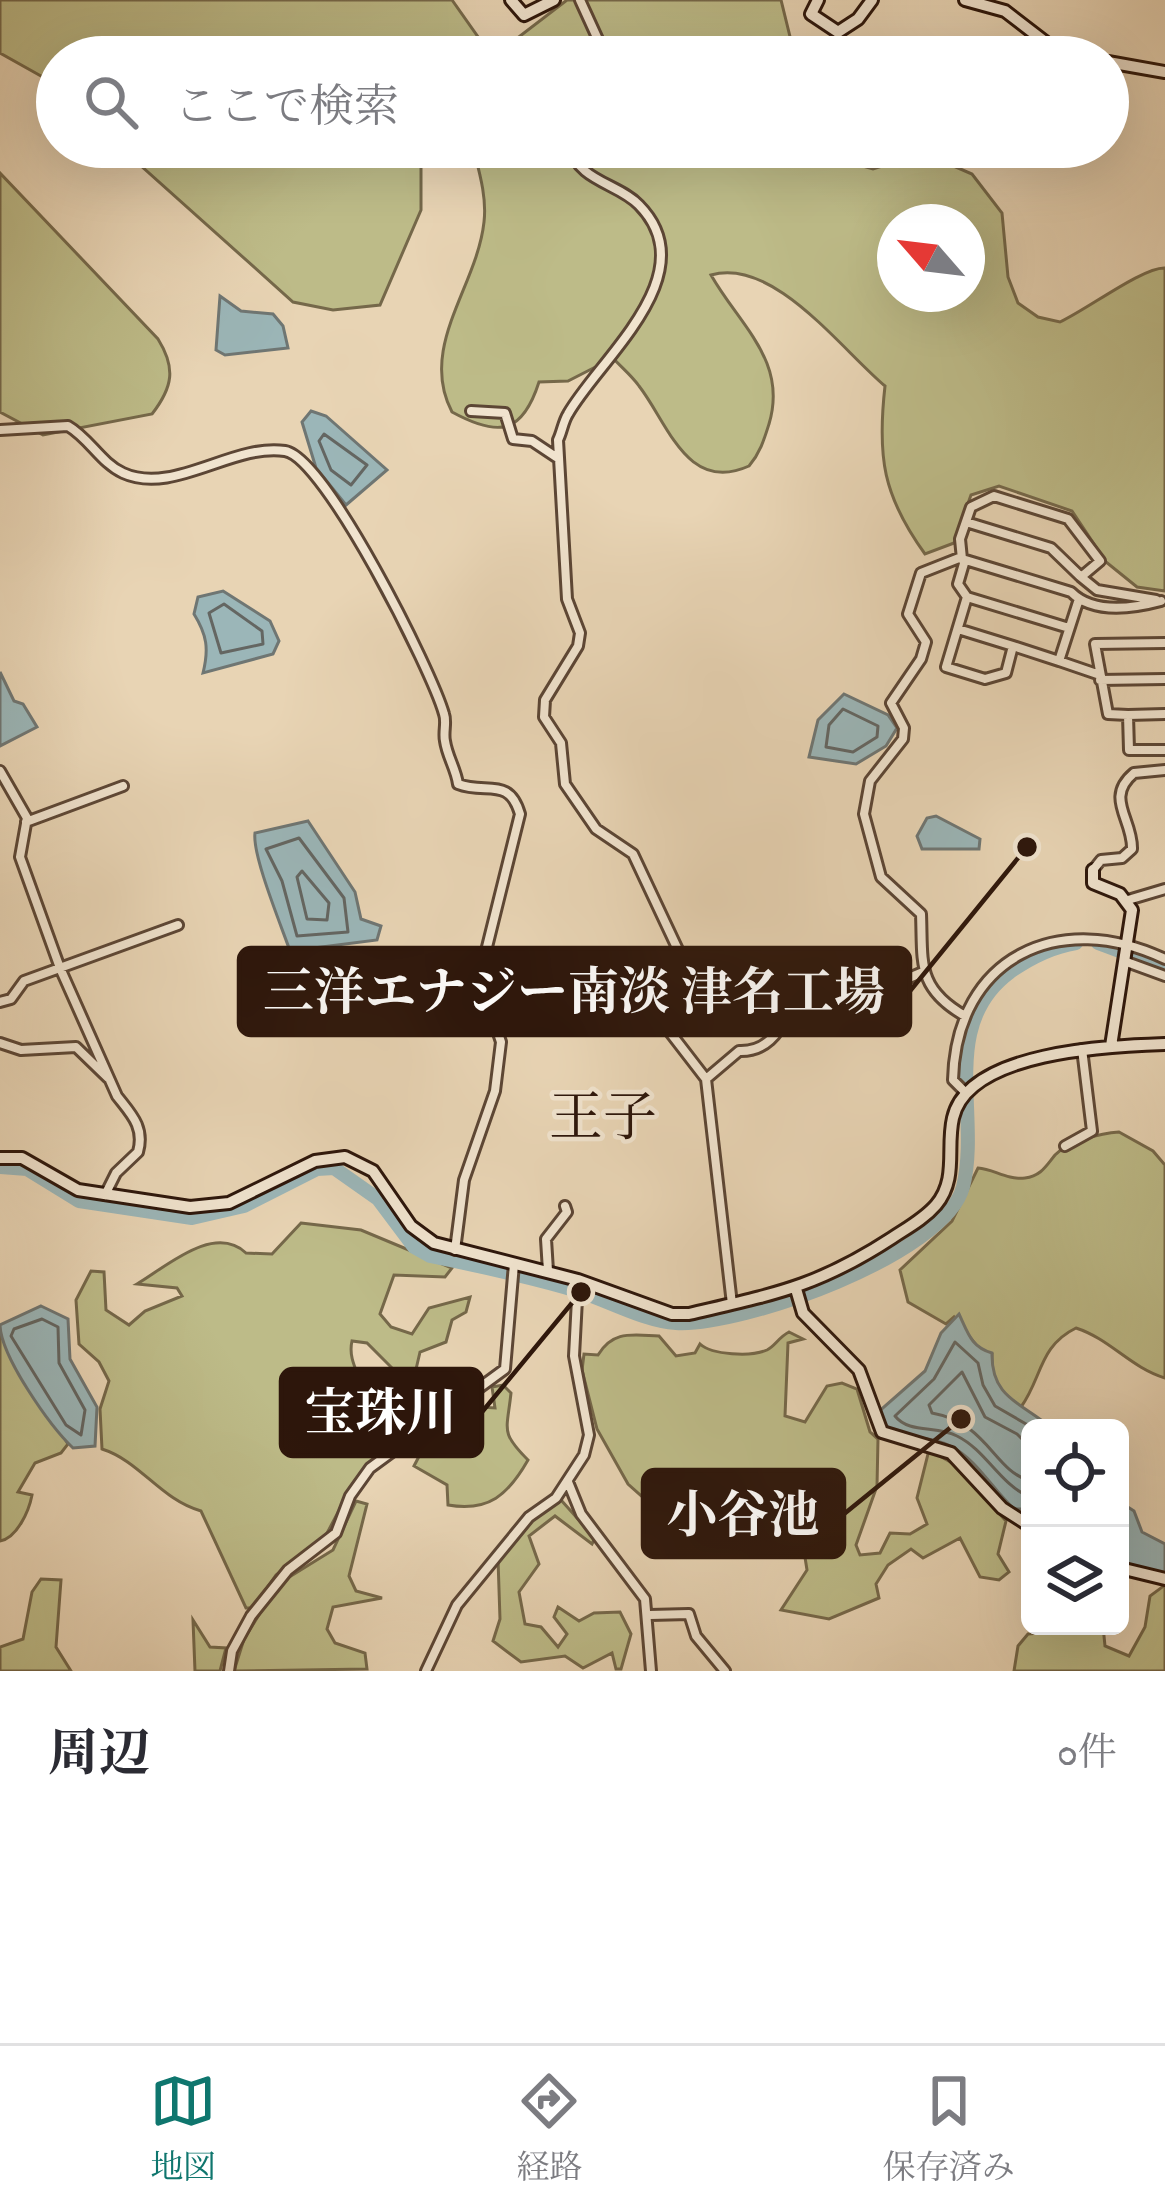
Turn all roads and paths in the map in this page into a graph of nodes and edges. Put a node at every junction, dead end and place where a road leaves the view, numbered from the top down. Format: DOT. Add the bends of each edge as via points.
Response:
graph roads {
  1 [pos="511,0"];
  2 [pos="554,0"];
  3 [pos="580,0"];
  4 [pos="818,0"];
  5 [pos="872,0"];
  6 [pos="965,0"];
  7 [pos="596,36"];
  8 [pos="1037,36"];
  9 [pos="1129,66"];
  10 [pos="1165,72"];
  11 [pos="582,168"];
  12 [pos="471,411"];
  13 [pos="0,430"];
  14 [pos="557,458"];
  15 [pos="966,522"];
  16 [pos="963,559"];
  17 [pos="1081,577"];
  18 [pos="968,597"];
  19 [pos="1163,601"];
  20 [pos="1078,602"];
  21 [pos="958,628"];
  22 [pos="1070,628"];
  23 [pos="1165,644"];
  24 [pos="1013,646"];
  25 [pos="1059,661"];
  26 [pos="1099,677"];
  27 [pos="1165,679"];
  28 [pos="1128,715"];
  29 [pos="1165,715"];
  30 [pos="1165,750"];
  31 [pos="1165,770"];
  32 [pos="0,771"];
  33 [pos="124,786"];
  34 [pos="26,822"];
  35 [pos="1093,870"];
  36 [pos="1165,890"];
  37 [pos="1128,900"];
  38 [pos="178,925"];
  39 [pos="1126,952"];
  40 [pos="1165,959"];
  41 [pos="60,968"];
  42 [pos="923,971"];
  43 [pos="678,973"];
  44 [pos="1165,976"];
  45 [pos="656,985"];
  46 [pos="0,1002"];
  47 [pos="787,1004"];
  48 [pos="491,1015"];
  49 [pos="964,1016"];
  50 [pos="0,1042"];
  51 [pos="1165,1044"];
  52 [pos="1111,1046"];
  53 [pos="1082,1049"];
  54 [pos="108,1078"];
  55 [pos="706,1079"];
  56 [pos="963,1091"];
  57 [pos="1065,1146"];
  58 [pos="0,1158"];
  59 [pos="105,1196"];
  60 [pos="565,1206"];
  61 [pos="454,1252"];
  62 [pos="513,1268"];
  63 [pos="548,1271"];
  64 [pos="578,1282"];
  65 [pos="797,1296"];
  66 [pos="732,1304"];
  67 [pos="568,1480"];
  68 [pos="1021,1520"];
  69 [pos="1129,1570"];
  70 [pos="1165,1579"];
  71 [pos="650,1615"];
  72 [pos="229,1671"];
  73 [pos="426,1671"];
  74 [pos="651,1671"];
  75 [pos="725,1671"];
  1 -- 2 [label="main road" via="524,15"];
  3 -- 7 [label="street"];
  4 -- 5 [label="main road" via="811,14 838,32"];
  6 -- 8 [label="main road" via="1005,11"];
  9 -- 10 [label="main road"];
  11 -- 14 [label="street" via="639,205 654,231 659,271 647,306 566,416"];
  12 -- 14 [label="street" via="501,411 513,440 540,444"];
  13 -- 48 [label="street" via="68,425 130,476 288,451 317,473 420,650 446,716 458,784 501,787 518,805 488,936"];
  14 -- 43 [label="street" via="567,599 580,633 544,717 562,743 565,784 596,830 633,854 680,954"];
  15 -- 16 [label="street"];
  15 -- 17 [label="street" via="1051,548"];
  15 -- 17 [label="street" via="971,507 994,496 1062,517 1100,561"];
  16 -- 18 [label="street" via="958,584"];
  16 -- 20 [label="street" via="1071,592"];
  16 -- 42 [label="street" via="928,567 911,596 908,614 926,642 891,703 903,739 867,790 876,867 921,914"];
  17 -- 19 [label="street" via="1097,590"];
  18 -- 21 [label="street"];
  18 -- 22 [label="street"];
  19 -- 20 [label="street" via="1095,608"];
  20 -- 22 [label="street"];
  21 -- 24 [label="street"];
  21 -- 24 [label="street" via="946,667 985,679 1006,673"];
  22 -- 25 [label="street"];
  23 -- 26 [label="street" via="1095,644"];
  24 -- 25 [label="street"];
  25 -- 26 [label="street"];
  26 -- 27 [label="street"];
  26 -- 28 [label="street" via="1108,714"];
  28 -- 29 [label="street"];
  28 -- 30 [label="street" via="1129,750"];
  31 -- 35 [label="street" via="1134,773 1121,786 1132,848"];
  32 -- 34 [label="street"];
  33 -- 34 [label="street"];
  34 -- 41 [label="street" via="20,857"];
  35 -- 37 [label="main road" via="1093,884"];
  36 -- 37 [label="street"];
  37 -- 39 [label="main road"];
  38 -- 41 [label="street"];
  39 -- 40 [label="street"];
  39 -- 44 [label="street"];
  39 -- 49 [label="street" via="1079,937 1028,951 989,980"];
  39 -- 52 [label="main road"];
  41 -- 46 [label="street" via="20,983"];
  41 -- 54 [label="street"];
  42 -- 47 [label="street" via="848,1004 836,995"];
  42 -- 49 [label="street"];
  43 -- 45 [label="street"];
  43 -- 47 [label="street" via="758,964"];
  45 -- 48 [label="street" via="636,957"];
  45 -- 55 [label="street" via="669,1031"];
  47 -- 55 [label="street" via="768,1043 739,1051"];
  48 -- 61 [label="street" via="501,1042 495,1091 464,1180"];
  49 -- 56 [label="street" via="954,1055"];
  50 -- 54 [label="street" via="26,1050 76,1047"];
  51 -- 52 [label="main road"];
  52 -- 53 [label="main road"];
  53 -- 56 [label="main road" via="998,1072"];
  53 -- 57 [label="street" via="1092,1130"];
  54 -- 59 [label="street" via="134,1112 141,1144"];
  55 -- 66 [label="street"];
  56 -- 65 [label="main road" via="952,1122 950,1175 937,1204"];
  58 -- 59 [label="main road" via="22,1158"];
  59 -- 61 [label="main road" via="211,1206 315,1161 345,1157 373,1171 421,1236"];
  60 -- 63 [label="street" via="546,1239"];
  61 -- 62 [label="main road"];
  62 -- 63 [label="main road"];
  62 -- 72 [label="street" via="505,1369 370,1468 336,1533 288,1570 251,1616"];
  63 -- 64 [label="main road"];
  64 -- 66 [label="main road" via="673,1314"];
  64 -- 67 [label="street" via="574,1356 589,1435"];
  65 -- 66 [label="main road"];
  65 -- 68 [label="main road" via="852,1358 882,1432 951,1453"];
  67 -- 71 [label="street" via="571,1498 632,1574"];
  67 -- 73 [label="street" via="457,1605"];
  69 -- 70 [label="main road"];
  71 -- 74 [label="street"];
  71 -- 75 [label="street" via="689,1614"];
}
